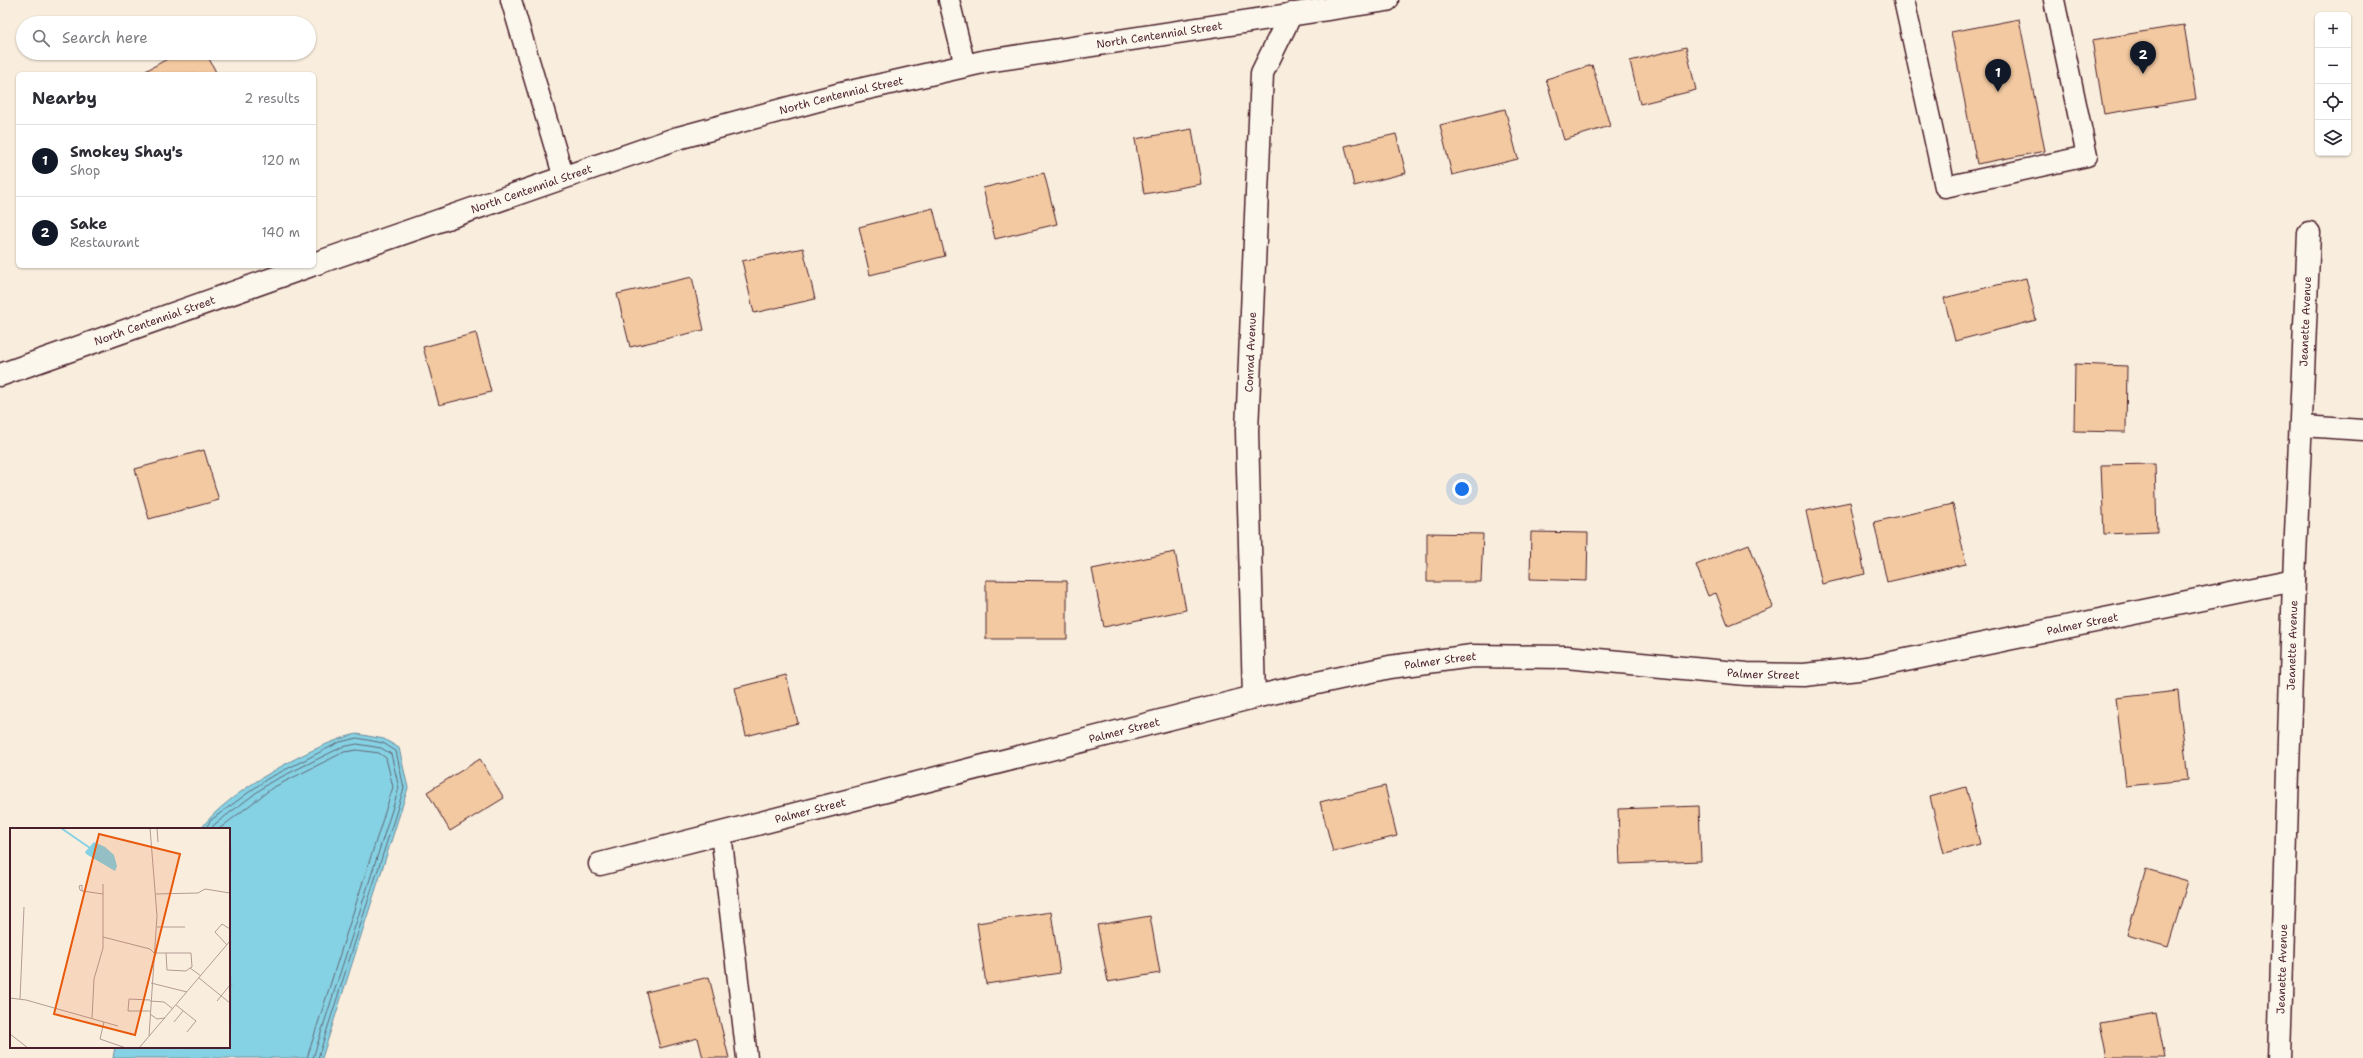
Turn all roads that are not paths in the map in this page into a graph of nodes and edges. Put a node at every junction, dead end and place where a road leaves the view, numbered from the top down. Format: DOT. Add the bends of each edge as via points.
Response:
graph roads {
  1 [pos="510,0"];
  2 [pos="949,0"];
  3 [pos="1387,0"];
  4 [pos="1904,0"];
  5 [pos="2054,0"];
  6 [pos="1290,7"];
  7 [pos="965,66"];
  8 [pos="564,178"];
  9 [pos="2309,233"];
  10 [pos="316,263"];
  11 [pos="303,268"];
  12 [pos="0,375"];
  13 [pos="2302,426"];
  14 [pos="2363,430"];
  15 [pos="2294,580"];
  16 [pos="1254,696"];
  17 [pos="721,833"];
  18 [pos="600,864"];
  19 [pos="747,1058"];
  20 [pos="2279,1058"];
  1 -- 8 [label="lane"];
  2 -- 7 [label="lane"];
  3 -- 6 [label="street, North Centennial Street"];
  4 -- 5 [label="lane" via="1945,187 2087,156"];
  6 -- 7 [label="street, North Centennial Street"];
  6 -- 16 [label="street, Conrad Avenue" via="1262,73 1247,431"];
  7 -- 8 [label="street, North Centennial Street" via="837,95 678,138"];
  8 -- 10 [label="street, North Centennial Street"];
  9 -- 13 [label="street, Jeanette Avenue"];
  11 -- 12 [label="street, North Centennial Street"];
  13 -- 14 [label="lane"];
  13 -- 15 [label="street, Jeanette Avenue"];
  15 -- 16 [label="street, Palmer Street" via="1867,668 1804,676 1746,674 1566,657 1472,656 1390,667"];
  15 -- 20 [label="street, Jeanette Avenue"];
  16 -- 17 [label="street, Palmer Street"];
  17 -- 18 [label="street, Palmer Street"];
  17 -- 19 [label="lane"];
}
